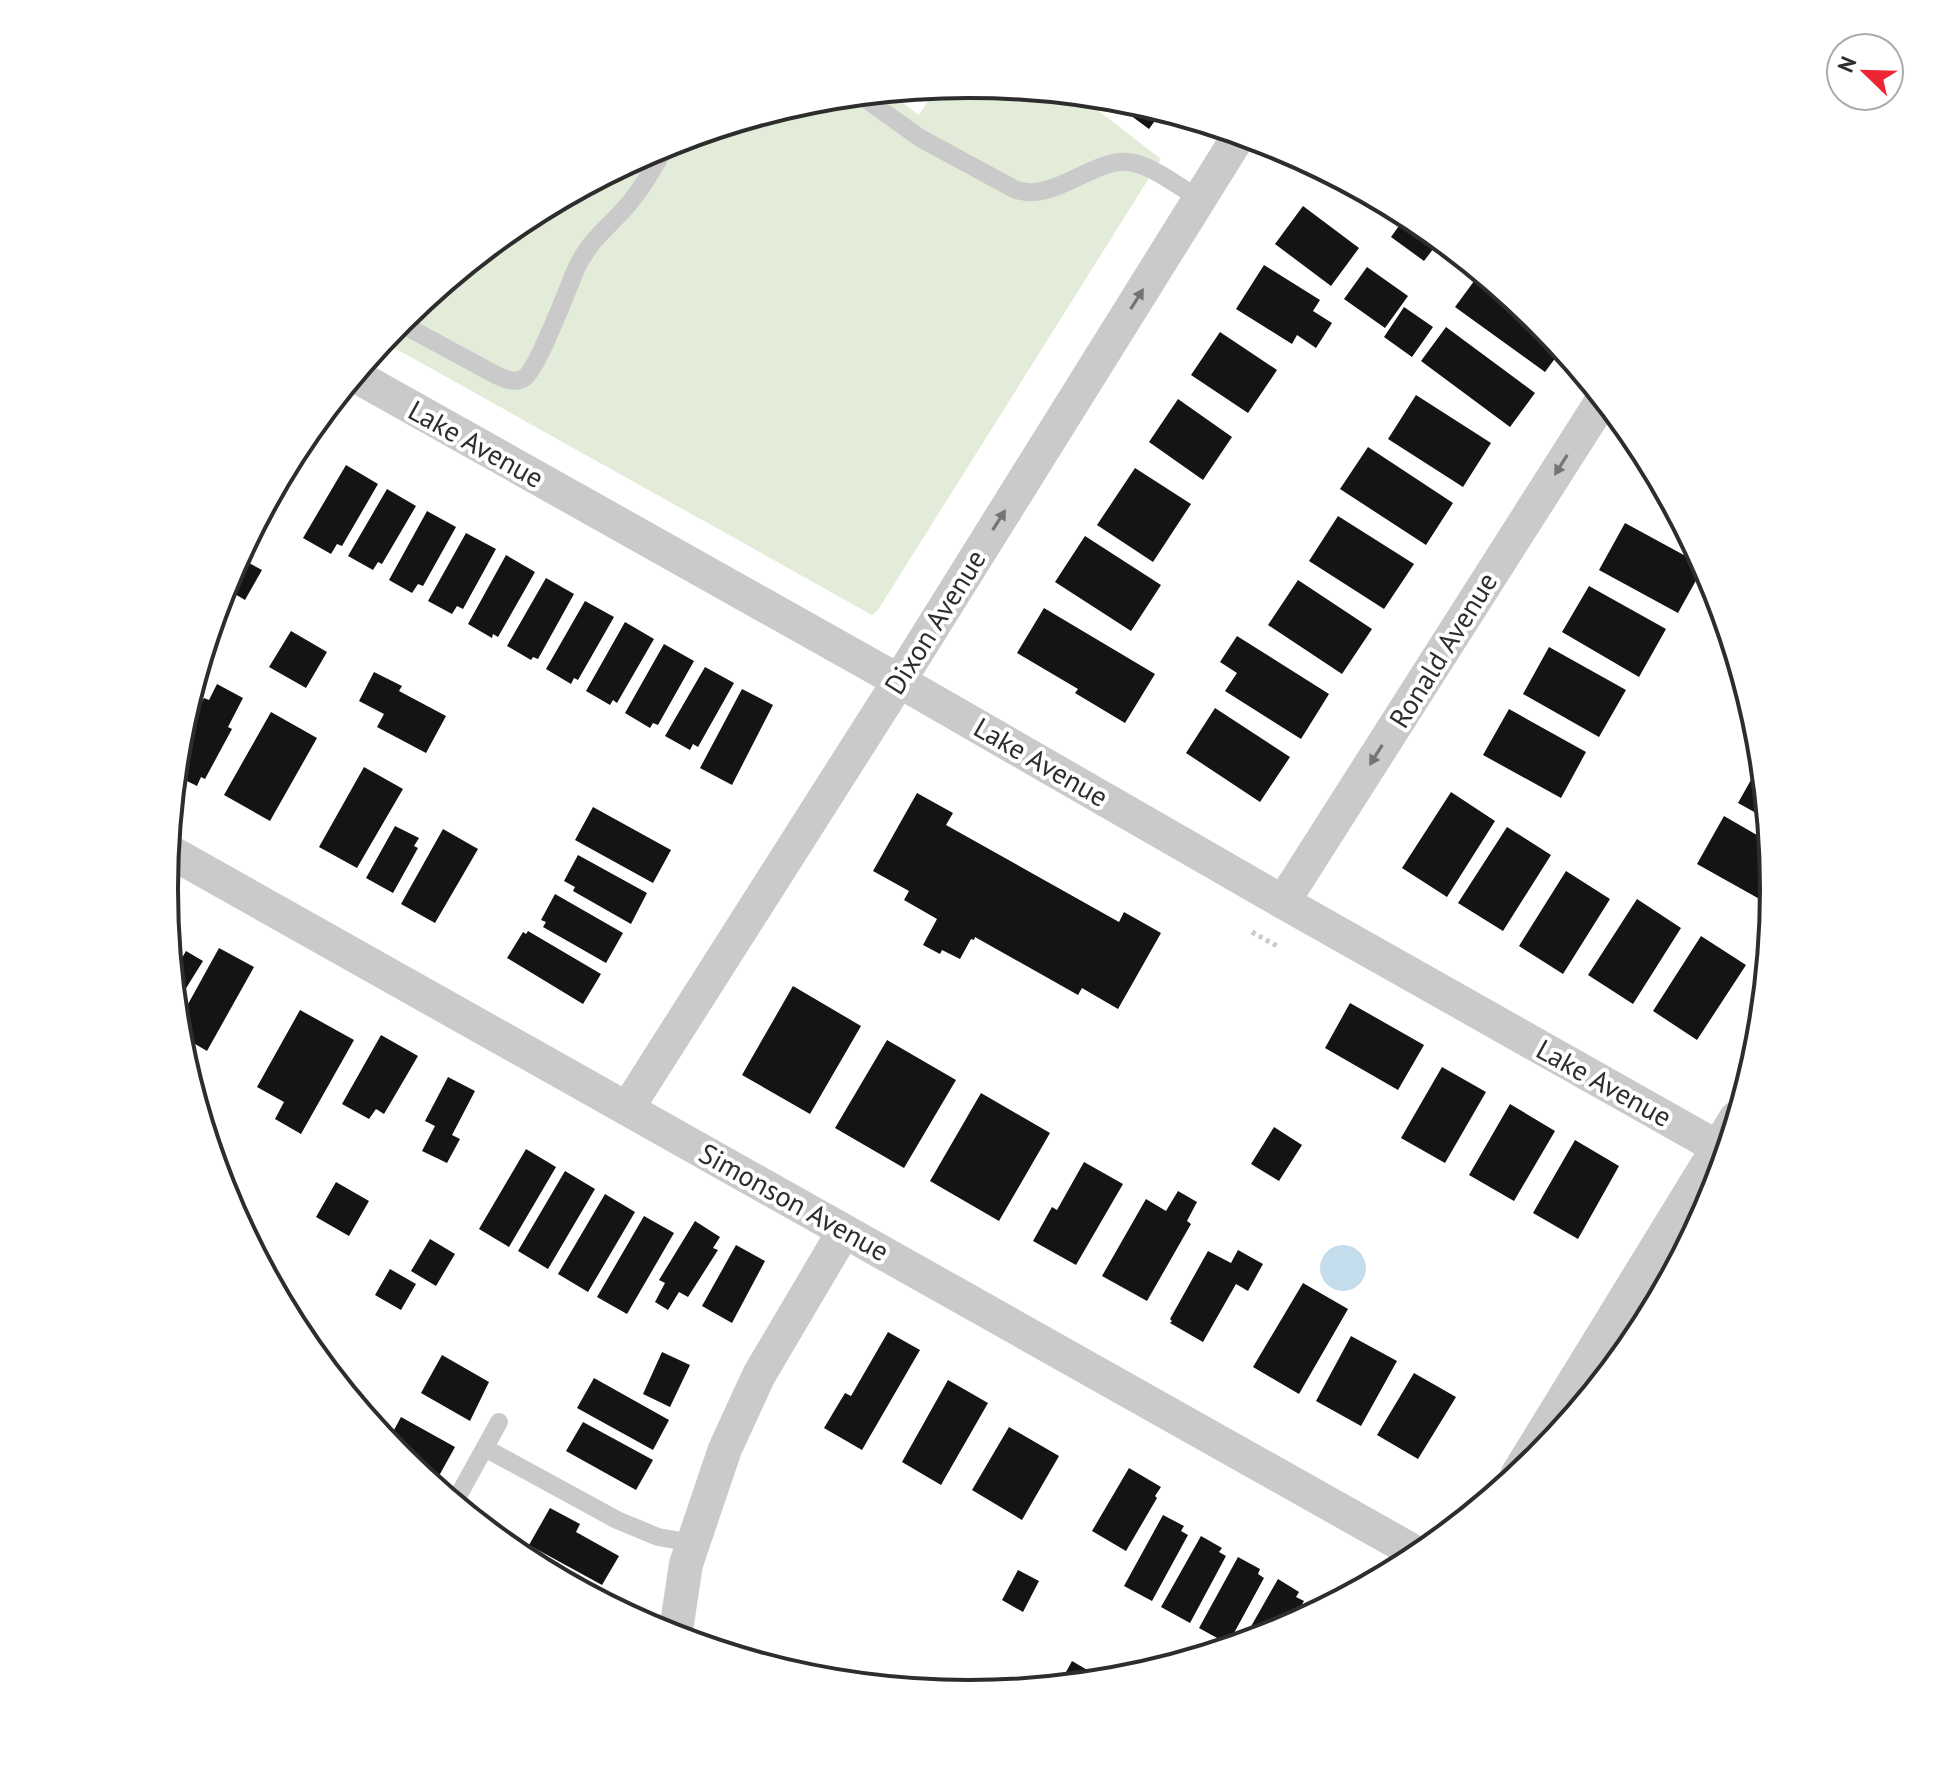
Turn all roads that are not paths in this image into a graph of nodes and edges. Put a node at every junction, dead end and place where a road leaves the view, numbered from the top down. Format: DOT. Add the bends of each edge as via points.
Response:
graph roads {
  1 [pos="873,104"];
  2 [pos="1234,144"];
  3 [pos="655,163"];
  4 [pos="1200,199"];
  5 [pos="410,329"];
  6 [pos="363,380"];
  7 [pos="1597,408"];
  8 [pos="899,681"];
  9 [pos="179,857"];
  10 [pos="1283,902"];
  11 [pos="627,1109"];
  12 [pos="1716,1147"];
  13 [pos="1705,1178"];
  14 [pos="844,1231"];
  15 [pos="499,1422"];
  16 [pos="1546,1429"];
  17 [pos="485,1448"];
  18 [pos="459,1494"];
  19 [pos="693,1543"];
  20 [pos="1407,1548"];
  21 [pos="677,1624"];
  1 -- 4 [label="lane" via="920,138 1016,190 1050,188 1126,161"];
  2 -- 4 [label="street, Dixon Avenue"];
  3 -- 5 [label="lane" via="633,199 588,247 524,379 512,382 496,375"];
  8 -- 4 [label="street, Dixon Avenue, one-way"];
  6 -- 8 [label="street, Lake Avenue"];
  7 -- 10 [label="street, Ronald Avenue, one-way"];
  8 -- 10 [label="street, Lake Avenue"];
  8 -- 11 [label="street, Dixon Avenue"];
  9 -- 11 [label="street, Simonson Avenue"];
  10 -- 12 [label="street, Lake Avenue"];
  11 -- 14 [label="street, Simonson Avenue"];
  13 -- 16 [label="street"];
  14 -- 19 [label="street" via="759,1375 725,1449"];
  14 -- 20 [label="street, Simonson Avenue"];
  15 -- 17 [label="lane"];
  17 -- 18 [label="lane"];
  17 -- 19 [label="lane" via="617,1520 658,1537"];
  19 -- 21 [label="street"];
}
